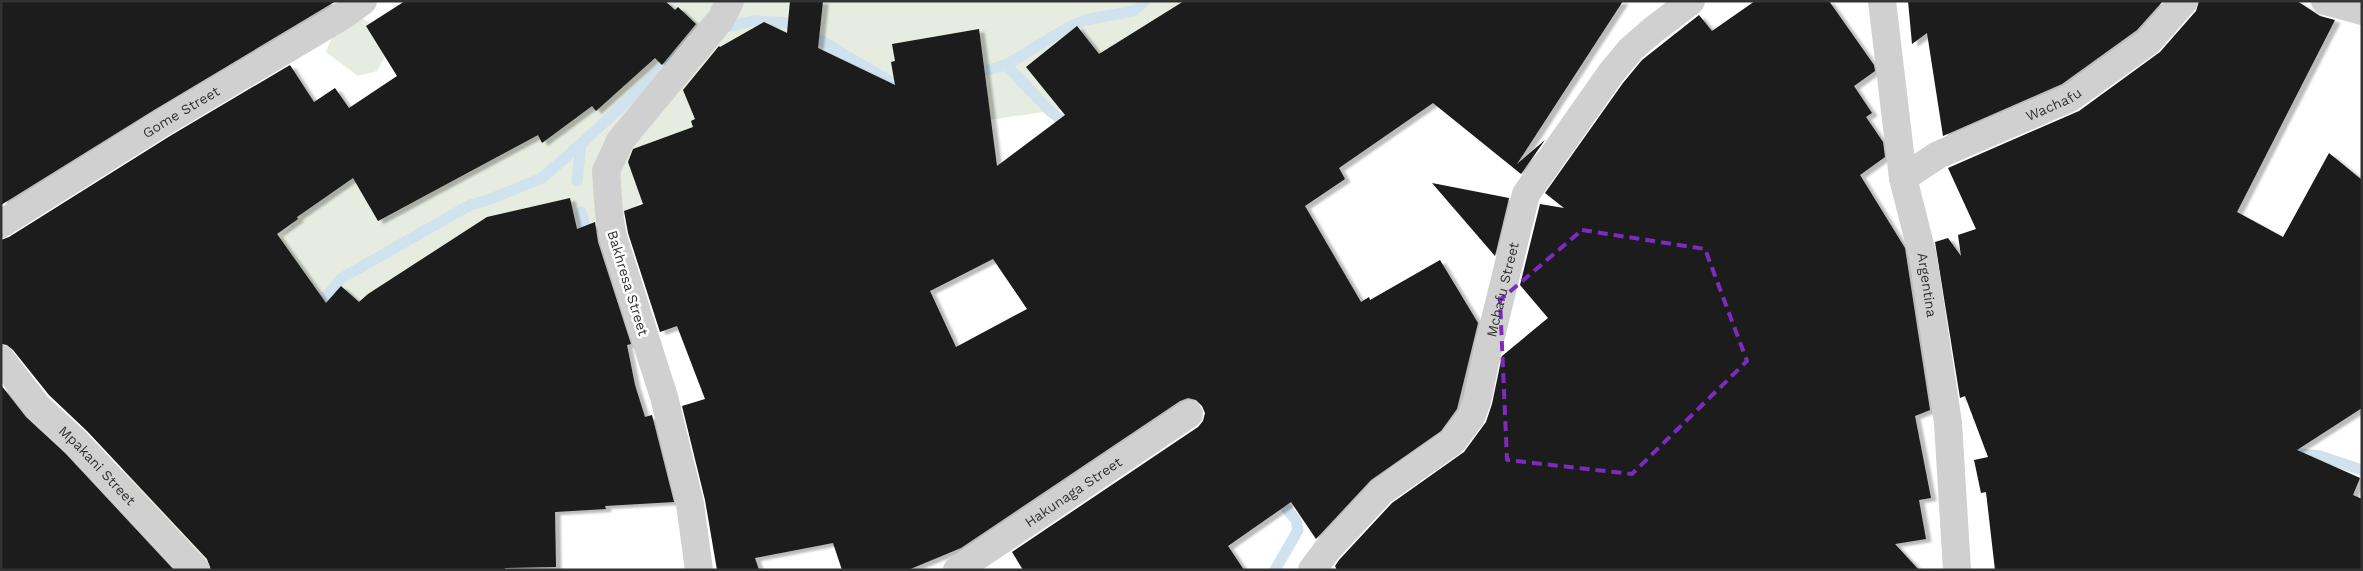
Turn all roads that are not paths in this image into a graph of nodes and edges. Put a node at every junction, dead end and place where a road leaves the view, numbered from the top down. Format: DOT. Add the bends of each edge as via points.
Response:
graph roads {
  1 [pos="363,1"];
  2 [pos="730,1"];
  3 [pos="1691,1"];
  4 [pos="1882,1"];
  5 [pos="2184,1"];
  6 [pos="2325,1"];
  7 [pos="2362,11"];
  8 [pos="1902,178"];
  9 [pos="1,224"];
  10 [pos="1,359"];
  11 [pos="1188,414"];
  12 [pos="196,570"];
  13 [pos="699,570"];
  14 [pos="957,570"];
  15 [pos="1312,570"];
  16 [pos="1958,570"];
  1 -- 9 [label="street, Gome Street"];
  2 -- 13 [label="street, Bakhresa Street" via="721,19 620,141 606,170 613,238 664,397 690,504"];
  3 -- 15 [label="street, Mchafu Street" via="1631,49 1611,72 1526,194 1478,402 1471,417 1452,442 1382,491"];
  4 -- 8 [label="street, Argentina"];
  5 -- 8 [label="street, Wachafu" via="2148,42 2070,98 1938,155"];
  6 -- 7 [label="street"];
  8 -- 16 [label="street, Argentina" via="1923,257 1948,423"];
  10 -- 12 [label="street, Mpakani Street" via="37,406 76,442"];
  11 -- 14 [label="street, Hakunaga Street"];
}
